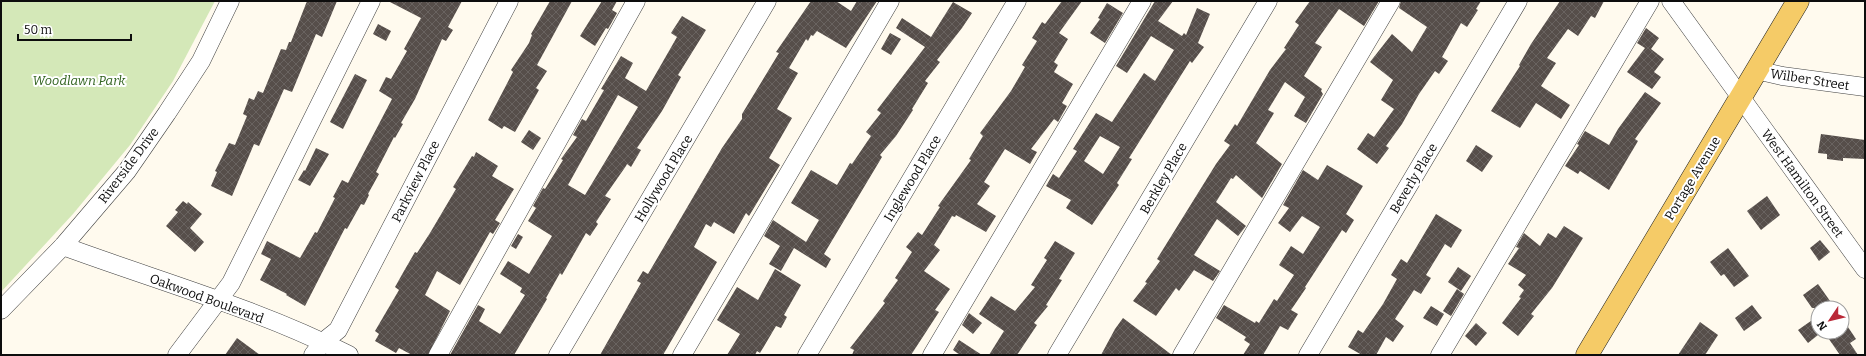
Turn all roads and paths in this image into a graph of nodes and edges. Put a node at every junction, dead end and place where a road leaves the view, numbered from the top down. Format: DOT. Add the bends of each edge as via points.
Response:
graph roads {
  1 [pos="230,1"];
  2 [pos="371,1"];
  3 [pos="509,1"];
  4 [pos="636,1"];
  5 [pos="767,1"];
  6 [pos="890,1"];
  7 [pos="1017,1"];
  8 [pos="1142,1"];
  9 [pos="1268,1"];
  10 [pos="1391,1"];
  11 [pos="1518,1"];
  12 [pos="1650,1"];
  13 [pos="1671,1"];
  14 [pos="1798,1"];
  15 [pos="1756,70"];
  16 [pos="1865,87"];
  17 [pos="1740,96"];
  18 [pos="63,246"];
  19 [pos="1865,269"];
  20 [pos="219,301"];
  21 [pos="1,310"];
  22 [pos="318,348"];
  23 [pos="177,355"];
  24 [pos="349,355"];
  25 [pos="438,355"];
  26 [pos="558,355"];
  27 [pos="682,355"];
  28 [pos="807,355"];
  29 [pos="932,355"];
  30 [pos="1057,355"];
  31 [pos="1182,355"];
  32 [pos="1308,355"];
  33 [pos="1440,355"];
  34 [pos="1587,355"];
  1 -- 18 [label="street, Riverside Drive" via="201,61 167,113 127,171"];
  2 -- 20 [label="street" via="231,283"];
  3 -- 22 [label="street, Parkview Place" via="338,330"];
  4 -- 25 [label="street"];
  5 -- 26 [label="street, Hollywood Place"];
  6 -- 27 [label="street"];
  7 -- 28 [label="street, Inglewood Place"];
  8 -- 29 [label="street"];
  9 -- 30 [label="street, Berkley Place"];
  10 -- 31 [label="street"];
  11 -- 32 [label="street, Beverly Place"];
  12 -- 33 [label="street"];
  13 -- 17 [label="street, West Hamilton Street"];
  14 -- 15 [label="main road, Portage Avenue"];
  15 -- 16 [label="street, Wilber Street"];
  15 -- 17 [label="main road, Portage Avenue"];
  17 -- 19 [label="street, West Hamilton Street"];
  17 -- 34 [label="main road, Portage Avenue"];
  18 -- 20 [label="street, Oakwood Boulevard"];
  18 -- 21 [label="street, Riverside Drive"];
  20 -- 22 [label="street, Oakwood Boulevard"];
  20 -- 23 [label="street"];
  22 -- 24 [label="street, Oakwood Boulevard"];
}
